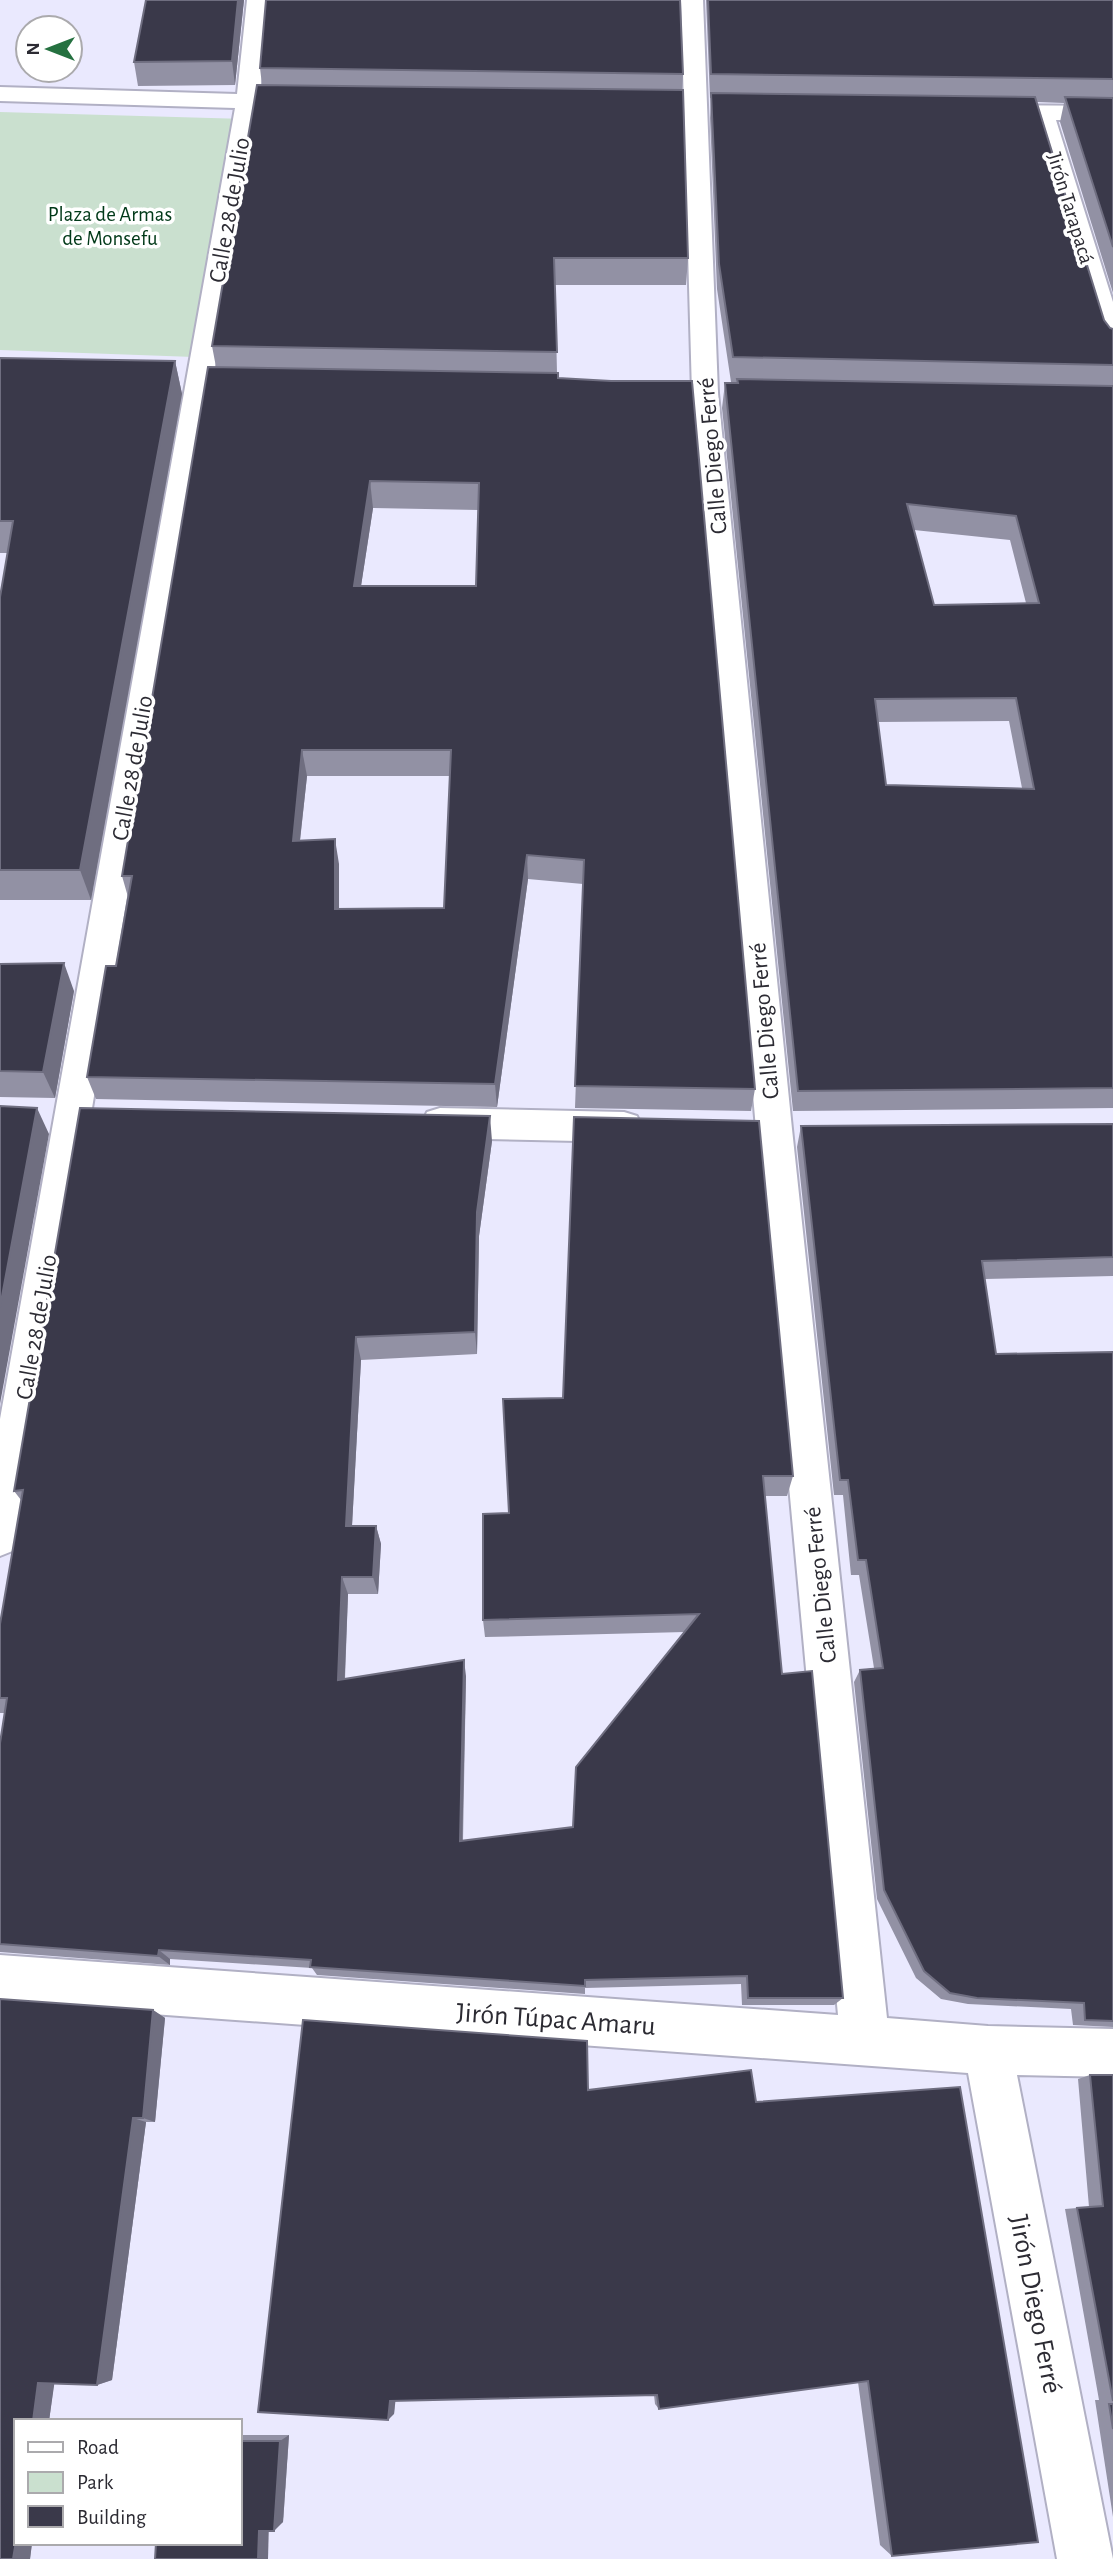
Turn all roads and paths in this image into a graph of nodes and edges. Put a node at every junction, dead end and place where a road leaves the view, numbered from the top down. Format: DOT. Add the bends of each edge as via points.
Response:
graph roads {
  1 [pos="258,0"];
  2 [pos="692,0"];
  3 [pos="0,94"];
  4 [pos="248,102"];
  5 [pos="303,102"];
  6 [pos="973,111"];
  7 [pos="1042,113"];
  8 [pos="1113,113"];
  9 [pos="1113,344"];
  10 [pos="36,1116"];
  11 [pos="85,1116"];
  12 [pos="402,1122"];
  13 [pos="650,1127"];
  14 [pos="0,1536"];
  15 [pos="0,1979"];
  16 [pos="865,2040"];
  17 [pos="988,2050"];
  18 [pos="1113,2053"];
  19 [pos="1085,2559"];
  1 -- 4 [label="street, Calle 28 de Julio"];
  2 -- 16 [label="street, Calle Diego Ferré" via="705,393"];
  3 -- 4 [label="street"];
  4 -- 5 [label="street"];
  4 -- 11 [label="street, Calle 28 de Julio" via="198,385"];
  6 -- 7 [label="street"];
  7 -- 8 [label="street"];
  7 -- 9 [label="street, Jirón Tarapacá"];
  10 -- 11 [label="street"];
  11 -- 14 [label="street, Calle 28 de Julio"];
  12 -- 13 [label="street"];
  15 -- 16 [label="street, Jirón Túpac Amaru"];
  16 -- 17 [label="street, Jirón Túpac Amaru"];
  17 -- 18 [label="street, Jirón Túpac Amaru"];
  17 -- 19 [label="street, Jirón Diego Ferré"];
}
